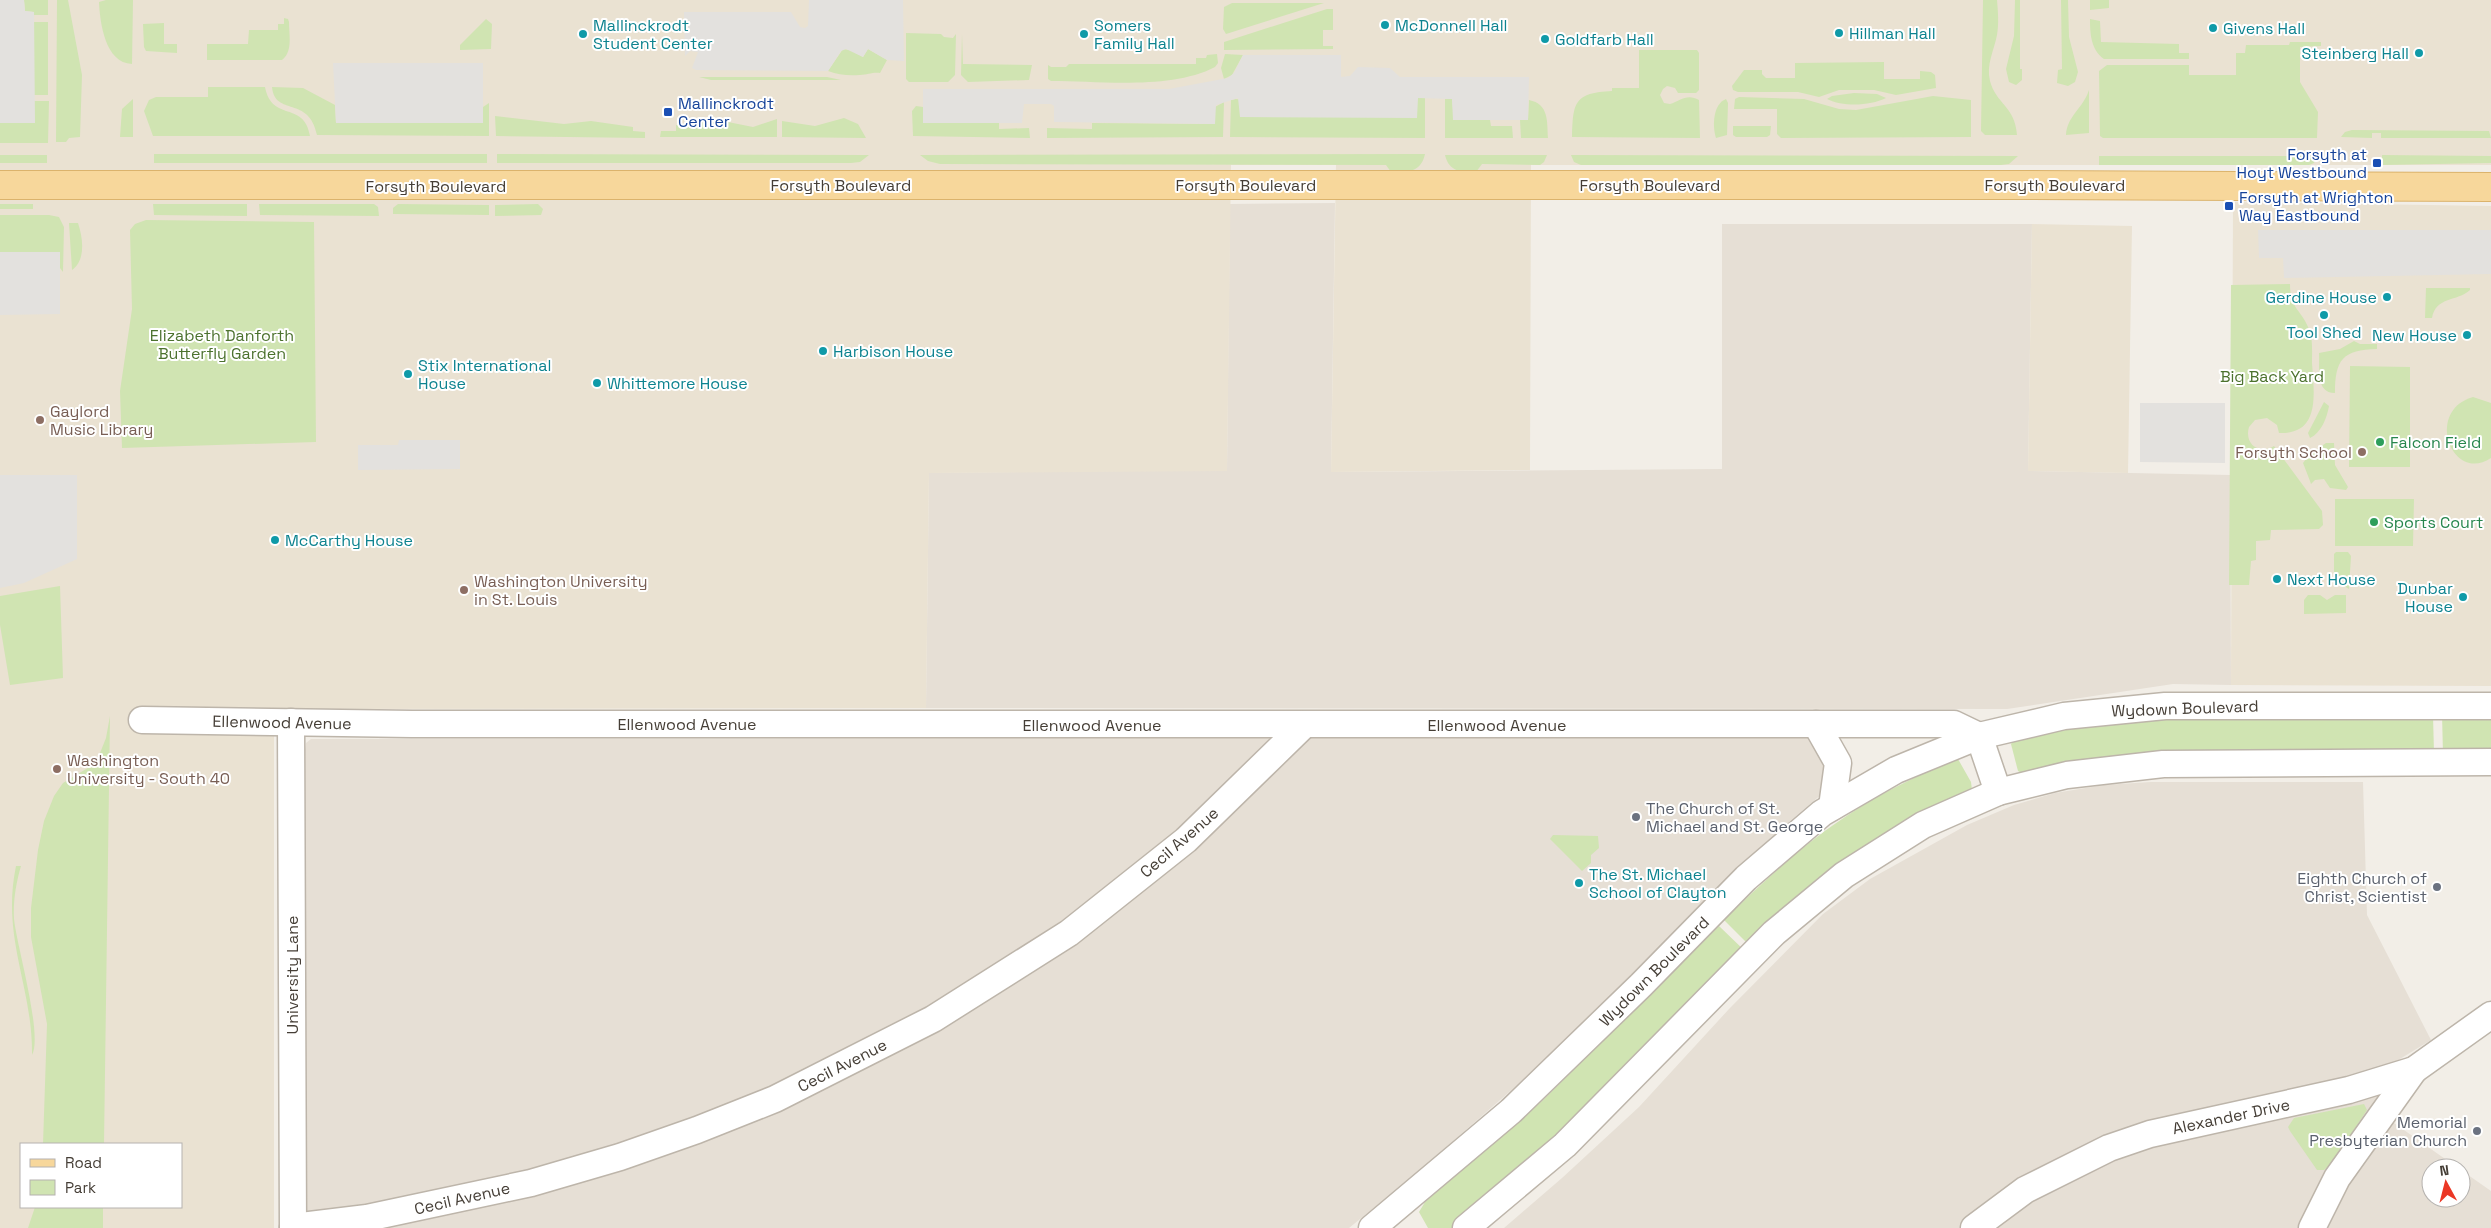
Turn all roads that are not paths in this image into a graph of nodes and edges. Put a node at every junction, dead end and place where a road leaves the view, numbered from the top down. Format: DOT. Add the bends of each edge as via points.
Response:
graph roads {
  1 [pos="0,186"];
  2 [pos="2491,187"];
  3 [pos="2491,706"];
  4 [pos="142,720"];
  5 [pos="291,722"];
  6 [pos="1816,724"];
  7 [pos="1304,725"];
  8 [pos="1979,736"];
  9 [pos="2491,762"];
  10 [pos="1998,792"];
  11 [pos="1832,807"];
  12 [pos="2491,1015"];
  13 [pos="2414,1070"];
  14 [pos="1387,1223"];
  15 [pos="293,1227"];
  16 [pos="1466,1228"];
  17 [pos="1974,1228"];
  18 [pos="2312,1228"];
  1 -- 2 [label="main road, Forsyth Boulevard"];
  3 -- 8 [label="street, Wydown Boulevard" via="2165,706 2064,716"];
  4 -- 5 [label="street, Ellenwood Avenue"];
  5 -- 7 [label="street, Ellenwood Avenue"];
  5 -- 15 [label="street, University Lane"];
  6 -- 7 [label="street, Ellenwood Avenue"];
  6 -- 8 [label="street, Ellenwood Avenue" via="1954,724"];
  6 -- 11 [label="street" via="1838,763"];
  7 -- 15 [label="street, Cecil Avenue" via="1186,840 1069,933 933,1019 775,1099 620,1157 530,1183 367,1218"];
  8 -- 10 [label="street"];
  8 -- 11 [label="street, Wydown Boulevard" via="1896,770"];
  9 -- 10 [label="street" via="2163,764 2067,775"];
  10 -- 16 [label="street" via="1923,826 1844,875 1774,933 1566,1145"];
  11 -- 14 [label="street, Wydown Boulevard" via="1746,878 1641,986 1511,1111"];
  12 -- 13 [label="street, Alexander Drive"];
  13 -- 17 [label="street, Alexander Drive" via="2350,1090 2150,1134 2109,1148 2025,1190"];
  13 -- 18 [label="street" via="2337,1178"];
}
